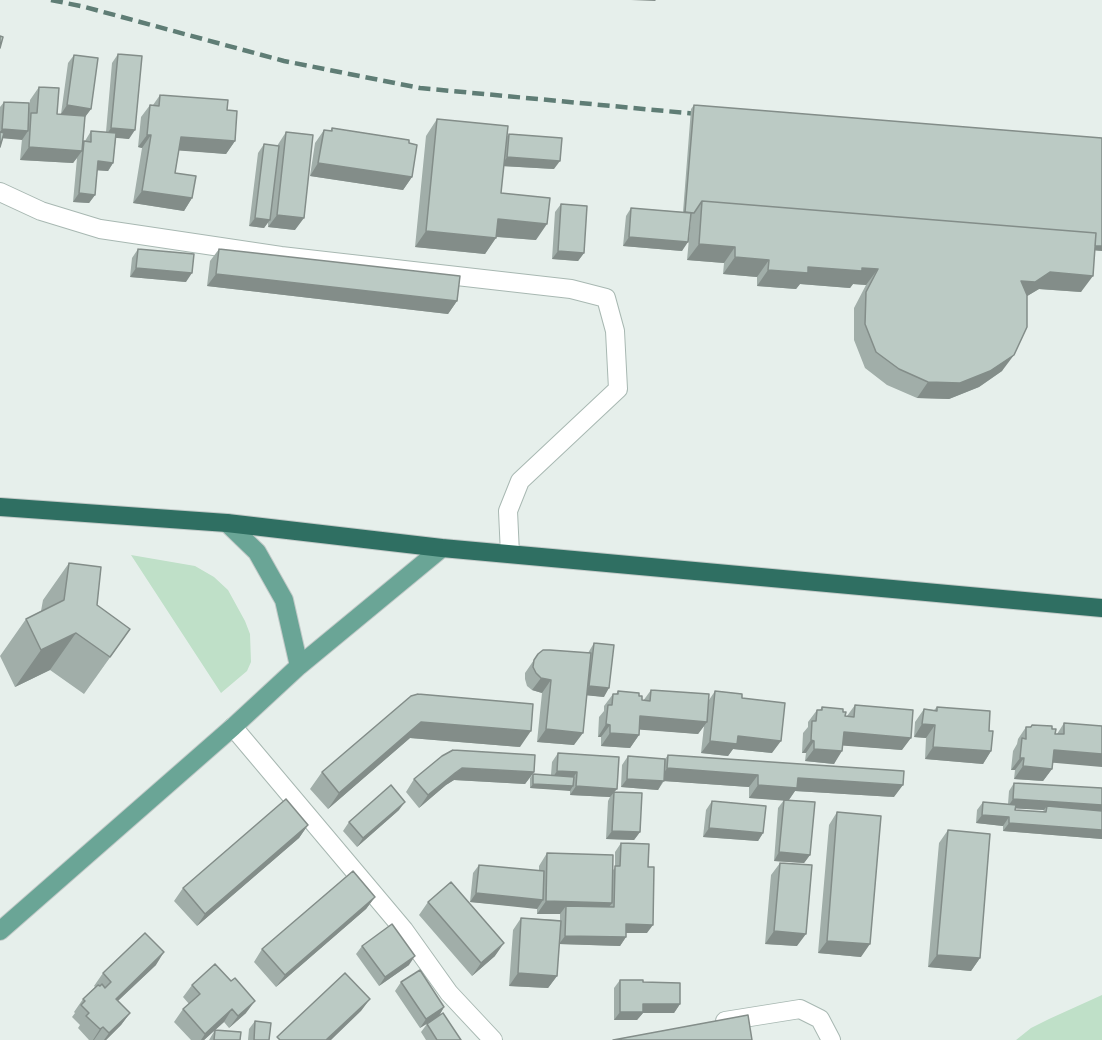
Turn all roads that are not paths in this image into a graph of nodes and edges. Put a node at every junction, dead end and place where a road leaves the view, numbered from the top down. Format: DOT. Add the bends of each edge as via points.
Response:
graph roads {
  1 [pos="0,192"];
  2 [pos="0,507"];
  3 [pos="227,523"];
  4 [pos="442,548"];
  5 [pos="510,554"];
  6 [pos="1102,608"];
  7 [pos="299,666"];
  8 [pos="233,727"];
  9 [pos="0,931"];
  10 [pos="711,1024"];
  11 [pos="493,1040"];
  12 [pos="831,1040"];
  1 -- 5 [label="street" via="41,211 100,230 281,256 571,289 606,298 615,331 618,390 520,481 508,512"];
  2 -- 3 [label="highway"];
  3 -- 4 [label="highway"];
  3 -- 7 [label="main road" via="257,552 284,600"];
  4 -- 5 [label="highway"];
  4 -- 7 [label="main road"];
  5 -- 6 [label="highway"];
  7 -- 8 [label="main road"];
  8 -- 9 [label="main road"];
  8 -- 11 [label="street" via="404,930 449,993"];
  10 -- 12 [label="street" via="800,1009 820,1019"];
}
